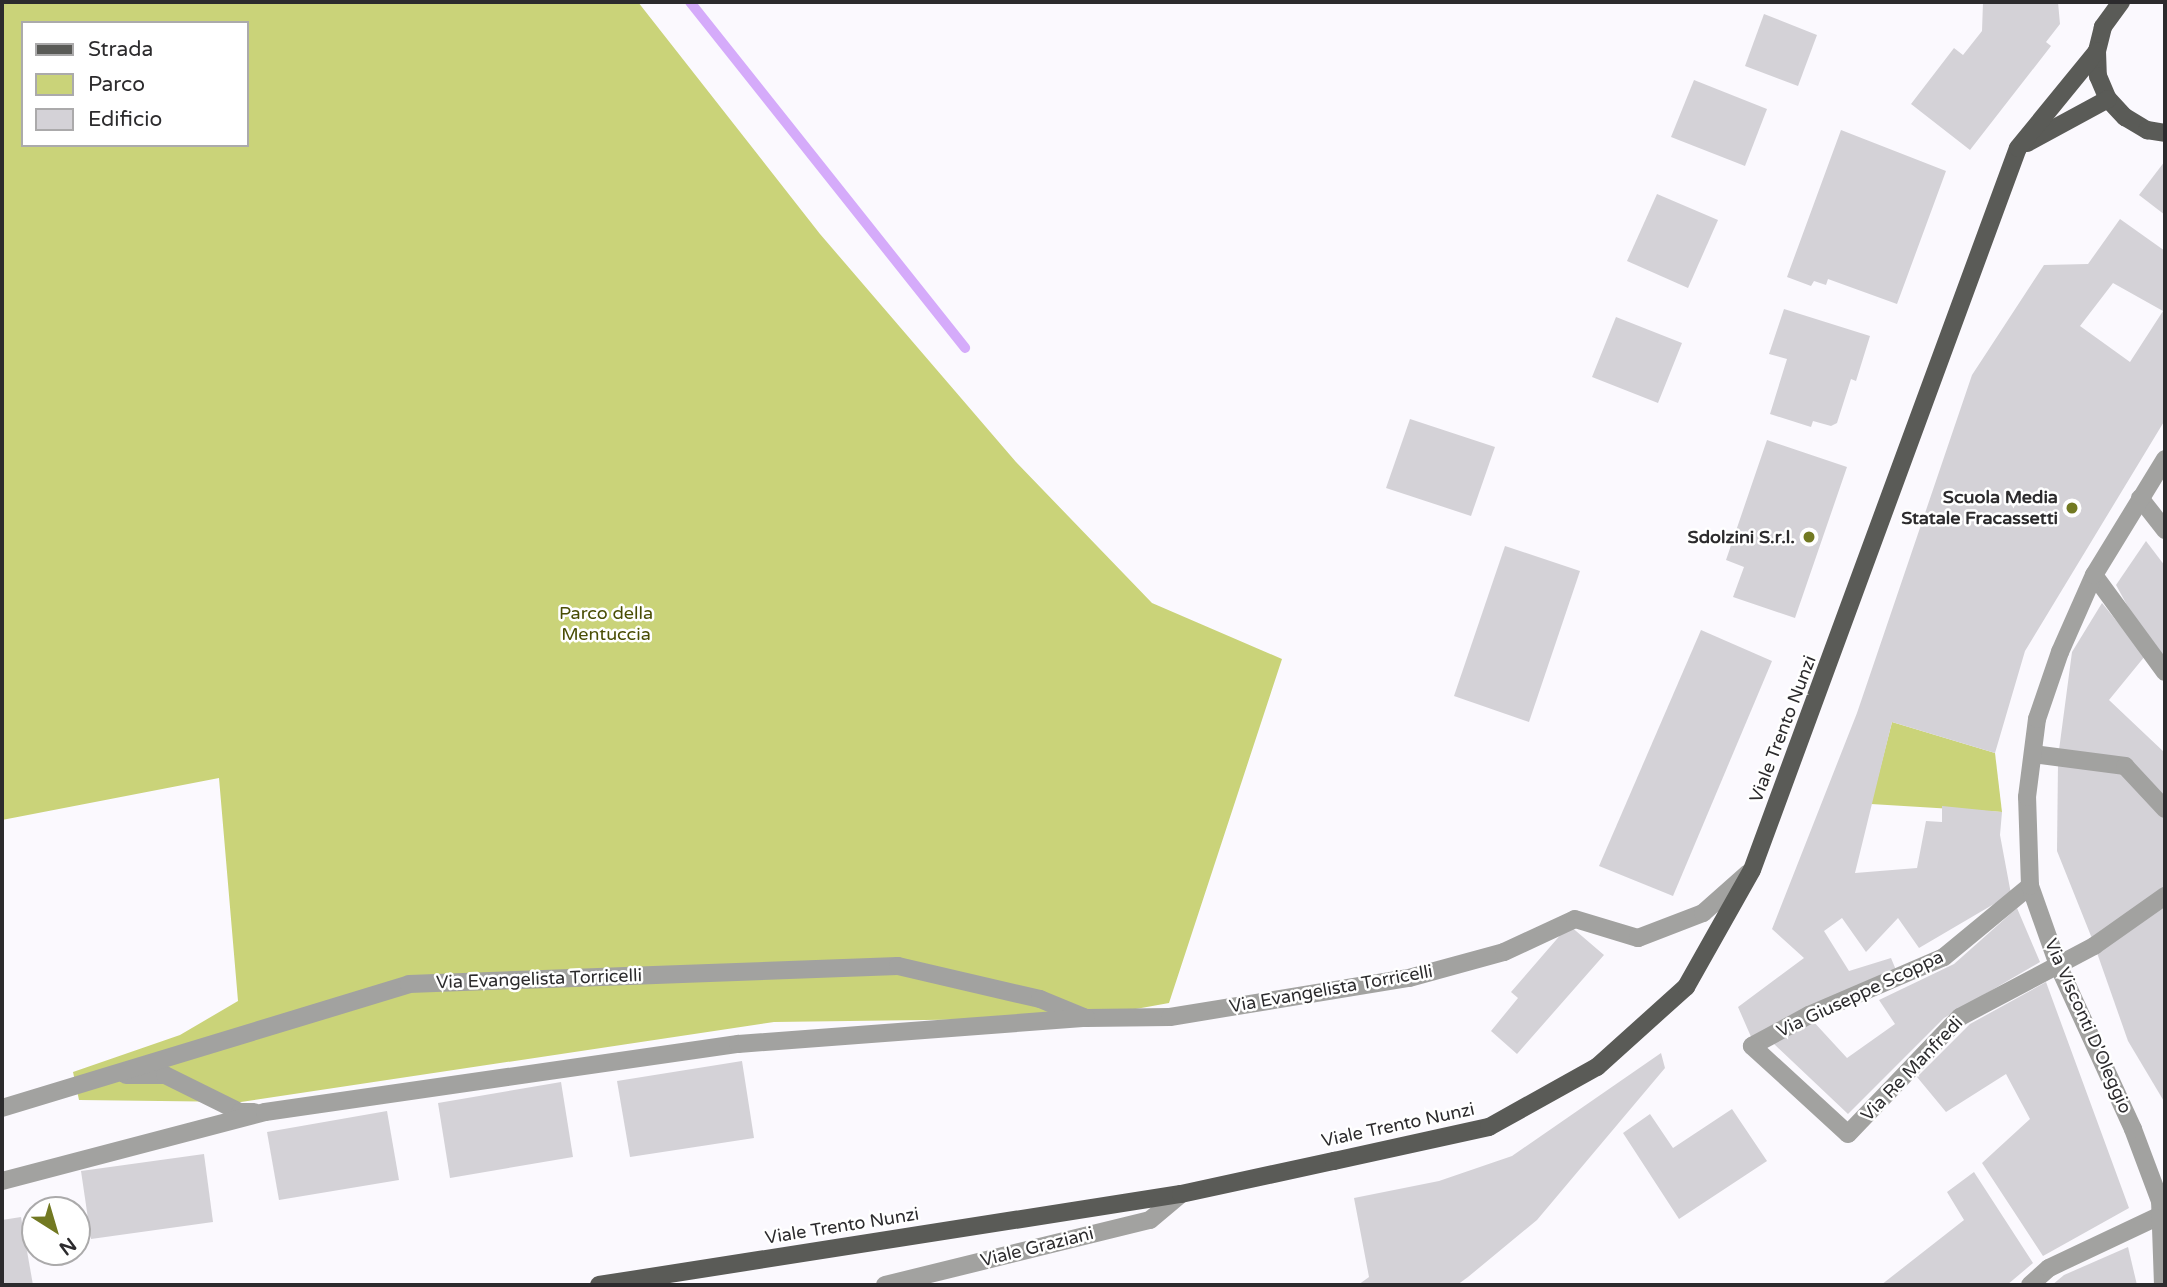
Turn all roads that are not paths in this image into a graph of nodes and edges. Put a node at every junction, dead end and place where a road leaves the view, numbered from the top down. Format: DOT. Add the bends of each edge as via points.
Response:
graph roads {
  1 [pos="2104,2"];
  2 [pos="2121,2"];
  3 [pos="2103,27"];
  4 [pos="2097,51"];
  5 [pos="2108,99"];
  6 [pos="2165,133"];
  7 [pos="2018,148"];
  8 [pos="2165,459"];
  9 [pos="2140,498"];
  10 [pos="2165,530"];
  11 [pos="2094,575"];
  12 [pos="2165,672"];
  13 [pos="2033,754"];
  14 [pos="2165,808"];
  15 [pos="1752,870"];
  16 [pos="2030,886"];
  17 [pos="2165,896"];
  18 [pos="2058,965"];
  19 [pos="1086,1018"];
  20 [pos="1752,1046"];
  21 [pos="61,1089"];
  22 [pos="2,1108"];
  23 [pos="265,1112"];
  24 [pos="2,1181"];
  25 [pos="1181,1194"];
  26 [pos="2162,1204"];
  27 [pos="599,1285"];
  28 [pos="885,1285"];
  29 [pos="2029,1285"];
  30 [pos="2163,1285"];
  1 -- 3 [label="main road"];
  2 -- 3 [label="main road"];
  3 -- 4 [label="main road"];
  4 -- 5 [label="main road" via="2098,76"];
  4 -- 7 [label="main road, Viale Trento Nunzi"];
  5 -- 6 [label="main road" via="2125,117 2147,130"];
  5 -- 7 [label="main road"];
  7 -- 15 [label="main road, Viale Trento Nunzi"];
  8 -- 9 [label="street, Via Visconti D'Oleggio"];
  9 -- 10 [label="street"];
  9 -- 11 [label="street, Via Visconti D'Oleggio"];
  11 -- 12 [label="street"];
  11 -- 13 [label="street, Via Visconti D'Oleggio" via="2056,663 2037,719"];
  13 -- 14 [label="street" via="2125,766"];
  13 -- 16 [label="street, Via Visconti D'Oleggio" via="2027,797"];
  15 -- 19 [label="street, Via Evangelista Torricelli" via="1703,913 1638,938 1575,919 1504,952 1409,978 1171,1017"];
  15 -- 25 [label="main road, Viale Trento Nunzi" via="1686,987 1597,1068 1489,1127"];
  16 -- 18 [label="street, Via Visconti D'Oleggio"];
  16 -- 20 [label="street, Via Giuseppe Scoppa" via="1944,957"];
  17 -- 18 [label="street"];
  18 -- 20 [label="street, Via Re Manfredi" via="1960,1017 1848,1134"];
  18 -- 26 [label="street, Via Visconti D'Oleggio"];
  19 -- 21 [label="street, Via Evangelista Torricelli" via="1040,999 898,966 409,984"];
  19 -- 23 [label="street, Via Evangelista Torricelli" via="738,1044"];
  21 -- 22 [label="street, Via Evangelista Torricelli"];
  21 -- 23 [label="street" via="122,1075 165,1075 240,1112"];
  23 -- 24 [label="street, Via Evangelista Torricelli"];
  25 -- 27 [label="main road, Viale Trento Nunzi"];
  25 -- 28 [label="street, Viale Graziani" via="1150,1220"];
  26 -- 29 [label="street" via="2049,1268"];
  26 -- 30 [label="street, Via Visconti D'Oleggio"];
}
